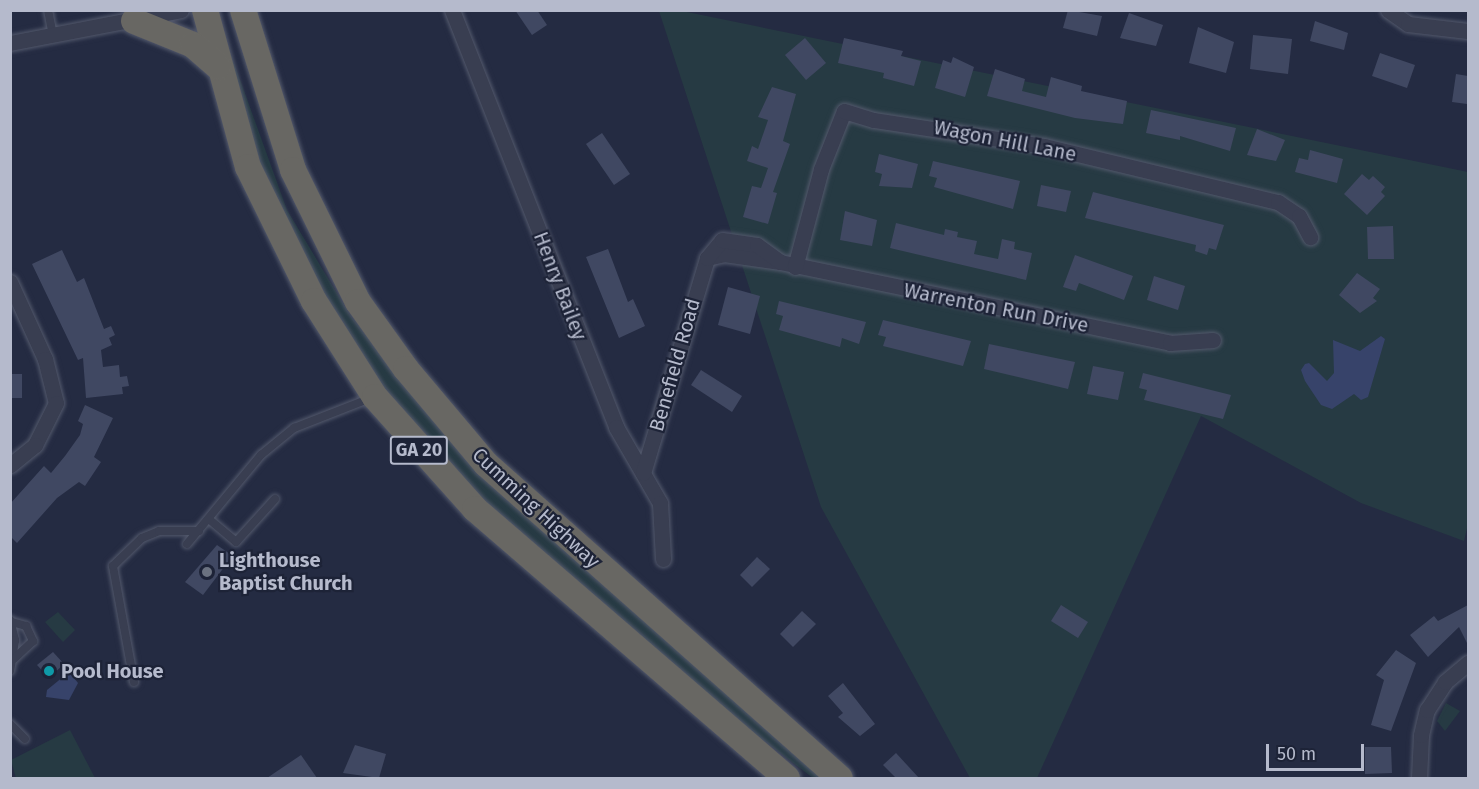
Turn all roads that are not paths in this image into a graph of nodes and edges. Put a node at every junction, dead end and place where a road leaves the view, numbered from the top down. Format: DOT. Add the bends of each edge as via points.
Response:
graph roads {
  1 [pos="48,10"];
  2 [pos="182,10"];
  3 [pos="205,10"];
  4 [pos="243,10"];
  5 [pos="452,10"];
  6 [pos="1388,10"];
  7 [pos="131,16"];
  8 [pos="1468,31"];
  9 [pos="53,35"];
  10 [pos="10,43"];
  11 [pos="218,67"];
  12 [pos="1311,237"];
  13 [pos="707,258"];
  14 [pos="795,267"];
  15 [pos="10,282"];
  16 [pos="1213,340"];
  17 [pos="375,397"];
  18 [pos="10,465"];
  19 [pos="644,473"];
  20 [pos="275,499"];
  21 [pos="210,520"];
  22 [pos="199,531"];
  23 [pos="187,544"];
  24 [pos="663,558"];
  25 [pos="11,621"];
  26 [pos="14,659"];
  27 [pos="1468,663"];
  28 [pos="10,671"];
  29 [pos="134,682"];
  30 [pos="10,724"];
  31 [pos="25,739"];
  32 [pos="787,778"];
  33 [pos="840,778"];
  34 [pos="1419,778"];
  1 -- 9 [label="lane"];
  2 -- 7 [label="street"];
  3 -- 11 [label="highway, Cumming Highway / GA 20"];
  4 -- 33 [label="highway, Cumming Highway / GA 20" via="293,170 358,302 406,369 486,464"];
  5 -- 19 [label="street, Henry Bailey" via="616,427"];
  6 -- 8 [label="street" via="1408,24"];
  7 -- 9 [label="street"];
  7 -- 11 [label="highway" via="193,45"];
  9 -- 10 [label="street"];
  11 -- 17 [label="highway, Cumming Highway / GA 20" via="248,167 283,244 343,351"];
  12 -- 14 [label="street, Wagon Hill Lane" via="1299,216 1278,202 1044,146 874,120 844,111 821,169"];
  13 -- 14 [label="street, Warrenton Run Drive" via="754,251"];
  13 -- 19 [label="street, Benefield Road"];
  14 -- 16 [label="street, Warrenton Run Drive" via="1170,343"];
  15 -- 18 [label="street" via="45,359 56,403 35,445"];
  17 -- 21 [label="lane" via="294,428 261,454"];
  17 -- 32 [label="highway, Cumming Highway / GA 20" via="475,509 647,662"];
  19 -- 24 [label="street, Henry Bailey" via="660,503"];
  20 -- 21 [label="lane" via="236,542"];
  21 -- 22 [label="lane"];
  22 -- 23 [label="lane"];
  22 -- 29 [label="lane" via="159,531 142,538 113,567"];
  25 -- 26 [label="lane"];
  25 -- 26 [label="lane" via="26,626 33,641"];
  26 -- 28 [label="lane"];
  27 -- 34 [label="street" via="1445,682 1427,710 1420,735"];
  30 -- 31 [label="lane"];
}
